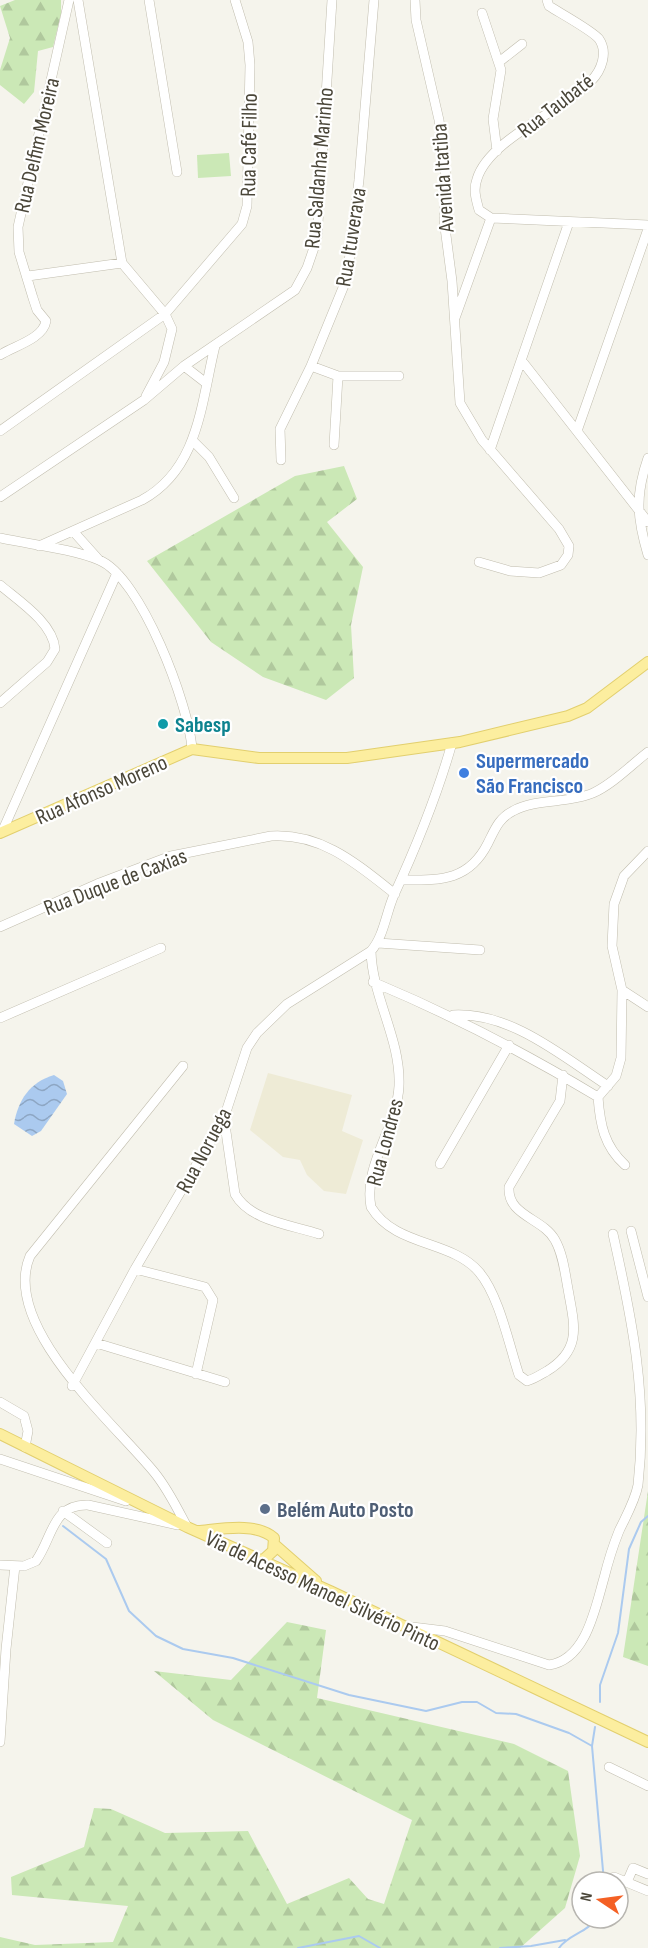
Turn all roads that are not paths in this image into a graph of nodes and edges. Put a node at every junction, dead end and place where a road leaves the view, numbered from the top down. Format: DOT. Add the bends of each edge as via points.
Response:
graph roads {
  1 [pos="69,0"];
  2 [pos="78,0"];
  3 [pos="149,0"];
  4 [pos="235,0"];
  5 [pos="332,0"];
  6 [pos="374,0"];
  7 [pos="415,0"];
  8 [pos="547,0"];
  9 [pos="482,13"];
  10 [pos="522,44"];
  11 [pos="500,62"];
  12 [pos="497,151"];
  13 [pos="177,172"];
  14 [pos="491,218"];
  15 [pos="569,222"];
  16 [pos="648,227"];
  17 [pos="122,263"];
  18 [pos="28,276"];
  19 [pos="165,314"];
  20 [pos="453,322"];
  21 [pos="214,346"];
  22 [pos="0,355"];
  23 [pos="522,361"];
  24 [pos="184,366"];
  25 [pos="310,366"];
  26 [pos="339,376"];
  27 [pos="399,376"];
  28 [pos="206,383"];
  29 [pos="144,400"];
  30 [pos="0,431"];
  31 [pos="577,431"];
  32 [pos="193,441"];
  33 [pos="334,445"];
  34 [pos="490,450"];
  35 [pos="648,458"];
  36 [pos="281,460"];
  37 [pos="0,497"];
  38 [pos="234,498"];
  39 [pos="637,509"];
  40 [pos="648,522"];
  41 [pos="73,531"];
  42 [pos="0,538"];
  43 [pos="39,546"];
  44 [pos="648,555"];
  45 [pos="100,561"];
  46 [pos="479,562"];
  47 [pos="117,573"];
  48 [pos="0,585"];
  49 [pos="648,662"];
  50 [pos="0,703"];
  51 [pos="452,743"];
  52 [pos="192,749"];
  53 [pos="648,752"];
  54 [pos="1,833"];
  55 [pos="648,851"];
  56 [pos="403,880"];
  57 [pos="395,894"];
  58 [pos="0,927"];
  59 [pos="375,947"];
  60 [pos="161,948"];
  61 [pos="480,950"];
  62 [pos="373,982"];
  63 [pos="622,990"];
  64 [pos="648,1007"];
  65 [pos="451,1015"];
  66 [pos="0,1018"];
  67 [pos="509,1045"];
  68 [pos="183,1066"];
  69 [pos="564,1075"];
  70 [pos="608,1086"];
  71 [pos="598,1097"];
  72 [pos="224,1118"];
  73 [pos="440,1164"];
  74 [pos="625,1165"];
  75 [pos="631,1231"];
  76 [pos="319,1234"];
  77 [pos="613,1234"];
  78 [pos="135,1269"];
  79 [pos="648,1297"];
  80 [pos="96,1343"];
  81 [pos="645,1360"];
  82 [pos="196,1374"];
  83 [pos="225,1382"];
  84 [pos="72,1386"];
  85 [pos="0,1402"];
  86 [pos="0,1434"];
  87 [pos="25,1447"];
  88 [pos="0,1459"];
  89 [pos="149,1508"];
  90 [pos="63,1511"];
  91 [pos="191,1529"];
  92 [pos="107,1543"];
  93 [pos="275,1545"];
  94 [pos="262,1561"];
  95 [pos="0,1565"];
  96 [pos="15,1566"];
  97 [pos="323,1588"];
  98 [pos="404,1626"];
  99 [pos="3,1649"];
  100 [pos="1,1713"];
  101 [pos="0,1742"];
  102 [pos="648,1742"];
  103 [pos="609,1767"];
  104 [pos="648,1786"];
  105 [pos="648,1874"];
  106 [pos="630,1875"];
  107 [pos="630,1883"];
  108 [pos="648,1891"];
  1 -- 18 [label="street, Rua Delfim Moreira" via="18,227 19,252"];
  2 -- 17 [label="street"];
  3 -- 13 [label="street"];
  4 -- 19 [label="street, Rua Café Filho" via="248,42 250,65 245,215 242,224"];
  5 -- 21 [label="street, Rua Saldanha Marinho" via="314,252 295,290"];
  6 -- 25 [label="street, Rua Ituverava" via="351,260 342,295"];
  7 -- 20 [label="street, Avenida Itatiba" via="447,177 444,220"];
  8 -- 12 [label="street, Rua Taubaté" via="549,6 598,37 602,61 587,85"];
  9 -- 11 [label="street"];
  10 -- 11 [label="street"];
  11 -- 12 [label="street" via="493,119"];
  12 -- 14 [label="street, Rua Taubaté" via="480,170 475,192 479,210"];
  14 -- 15 [label="street"];
  14 -- 20 [label="street"];
  15 -- 16 [label="street"];
  15 -- 23 [label="street"];
  16 -- 31 [label="street"];
  17 -- 18 [label="street"];
  17 -- 19 [label="street"];
  18 -- 22 [label="street, Rua Delfim Moreira" via="37,310 46,321 42,332"];
  19 -- 29 [label="street" via="172,329 170,343"];
  19 -- 30 [label="street, Rua Café Filho"];
  20 -- 34 [label="street, Avenida Itatiba" via="460,403"];
  21 -- 24 [label="street, Rua Saldanha Marinho"];
  21 -- 28 [label="street"];
  23 -- 31 [label="street"];
  23 -- 34 [label="street"];
  24 -- 28 [label="street"];
  24 -- 29 [label="street, Rua Saldanha Marinho"];
  25 -- 26 [label="street"];
  25 -- 36 [label="street, Rua Ituverava" via="280,429"];
  26 -- 27 [label="street"];
  26 -- 33 [label="street"];
  28 -- 32 [label="street"];
  29 -- 37 [label="street, Rua Saldanha Marinho"];
  31 -- 39 [label="street"];
  32 -- 38 [label="street" via="209,457"];
  32 -- 41 [label="street" via="176,473 156,492"];
  34 -- 46 [label="street, Avenida Itatiba" via="559,529 569,546 561,565 539,573 510,571"];
  35 -- 39 [label="street"];
  39 -- 40 [label="street"];
  39 -- 44 [label="street"];
  41 -- 43 [label="street"];
  41 -- 45 [label="street"];
  42 -- 43 [label="street"];
  43 -- 45 [label="street"];
  45 -- 47 [label="street"];
  47 -- 52 [label="street" via="147,616 174,679 186,711"];
  47 -- 54 [label="street"];
  48 -- 50 [label="street" via="52,636 55,649"];
  49 -- 51 [label="main road, Rua Afonso Moreno" via="587,708"];
  51 -- 52 [label="main road, Rua Afonso Moreno" via="347,758 259,758"];
  51 -- 56 [label="street"];
  52 -- 54 [label="main road, Rua Afonso Moreno"];
  53 -- 56 [label="street" via="592,793 522,806 511,812 501,819 482,854 458,875"];
  55 -- 63 [label="street" via="624,876 614,904 612,945"];
  56 -- 57 [label="street"];
  57 -- 58 [label="street, Rua Duque de Caxias" via="359,865 316,840 271,836 171,856"];
  57 -- 59 [label="street"];
  59 -- 61 [label="street"];
  59 -- 62 [label="street, Rua Londres"];
  59 -- 72 [label="street, Rua Noruega" via="287,1004 257,1034 248,1048"];
  60 -- 66 [label="street"];
  62 -- 65 [label="street"];
  62 -- 69 [label="street, Rua Londres" via="386,1014 399,1086 371,1183 371,1207 389,1227 445,1251 479,1272 491,1293 519,1375 530,1381 555,1366 570,1349 574,1329 564,1267 551,1233 512,1204 509,1187 560,1101"];
  63 -- 64 [label="street"];
  63 -- 70 [label="street" via="621,1058 616,1076"];
  65 -- 67 [label="street"];
  65 -- 70 [label="street" via="490,1017 537,1040"];
  67 -- 69 [label="street"];
  67 -- 73 [label="street"];
  68 -- 84 [label="street" via="30,1256 20,1277 20,1288 42,1348"];
  69 -- 71 [label="street"];
  70 -- 71 [label="street"];
  71 -- 74 [label="street" via="603,1132"];
  72 -- 76 [label="street" via="239,1202 257,1214"];
  72 -- 78 [label="street, Rua Noruega"];
  75 -- 79 [label="street"];
  77 -- 81 [label="street"];
  78 -- 80 [label="street, Rua Noruega"];
  78 -- 82 [label="street" via="205,1287 212,1294"];
  80 -- 82 [label="street"];
  80 -- 84 [label="street, Rua Noruega"];
  81 -- 98 [label="street" via="645,1419 638,1486 580,1644 556,1664 539,1664 445,1631"];
  82 -- 83 [label="street"];
  84 -- 91 [label="street" via="153,1472"];
  85 -- 87 [label="street" via="24,1416 28,1431"];
  86 -- 87 [label="main road, Via de Acesso Manoel Silvério Pinto"];
  87 -- 89 [label="main road, Via de Acesso Manoel Silvério Pinto"];
  88 -- 89 [label="street"];
  89 -- 91 [label="main road, Via de Acesso Manoel Silvério Pinto"];
  90 -- 91 [label="street" via="88,1505"];
  90 -- 92 [label="street"];
  90 -- 96 [label="street" via="36,1562"];
  91 -- 93 [label="main road" via="262,1531 274,1538"];
  91 -- 94 [label="main road, Via de Acesso Manoel Silvério Pinto"];
  93 -- 94 [label="main road"];
  93 -- 97 [label="main road"];
  94 -- 97 [label="main road, Via de Acesso Manoel Silvério Pinto"];
  95 -- 96 [label="street"];
  96 -- 99 [label="street"];
  97 -- 98 [label="main road, Via de Acesso Manoel Silvério Pinto"];
  98 -- 102 [label="main road, Via de Acesso Manoel Silvério Pinto"];
  99 -- 100 [label="street"];
  100 -- 101 [label="street"];
  103 -- 104 [label="street"];
  105 -- 106 [label="street" via="633,1868"];
  107 -- 108 [label="street"];
}
